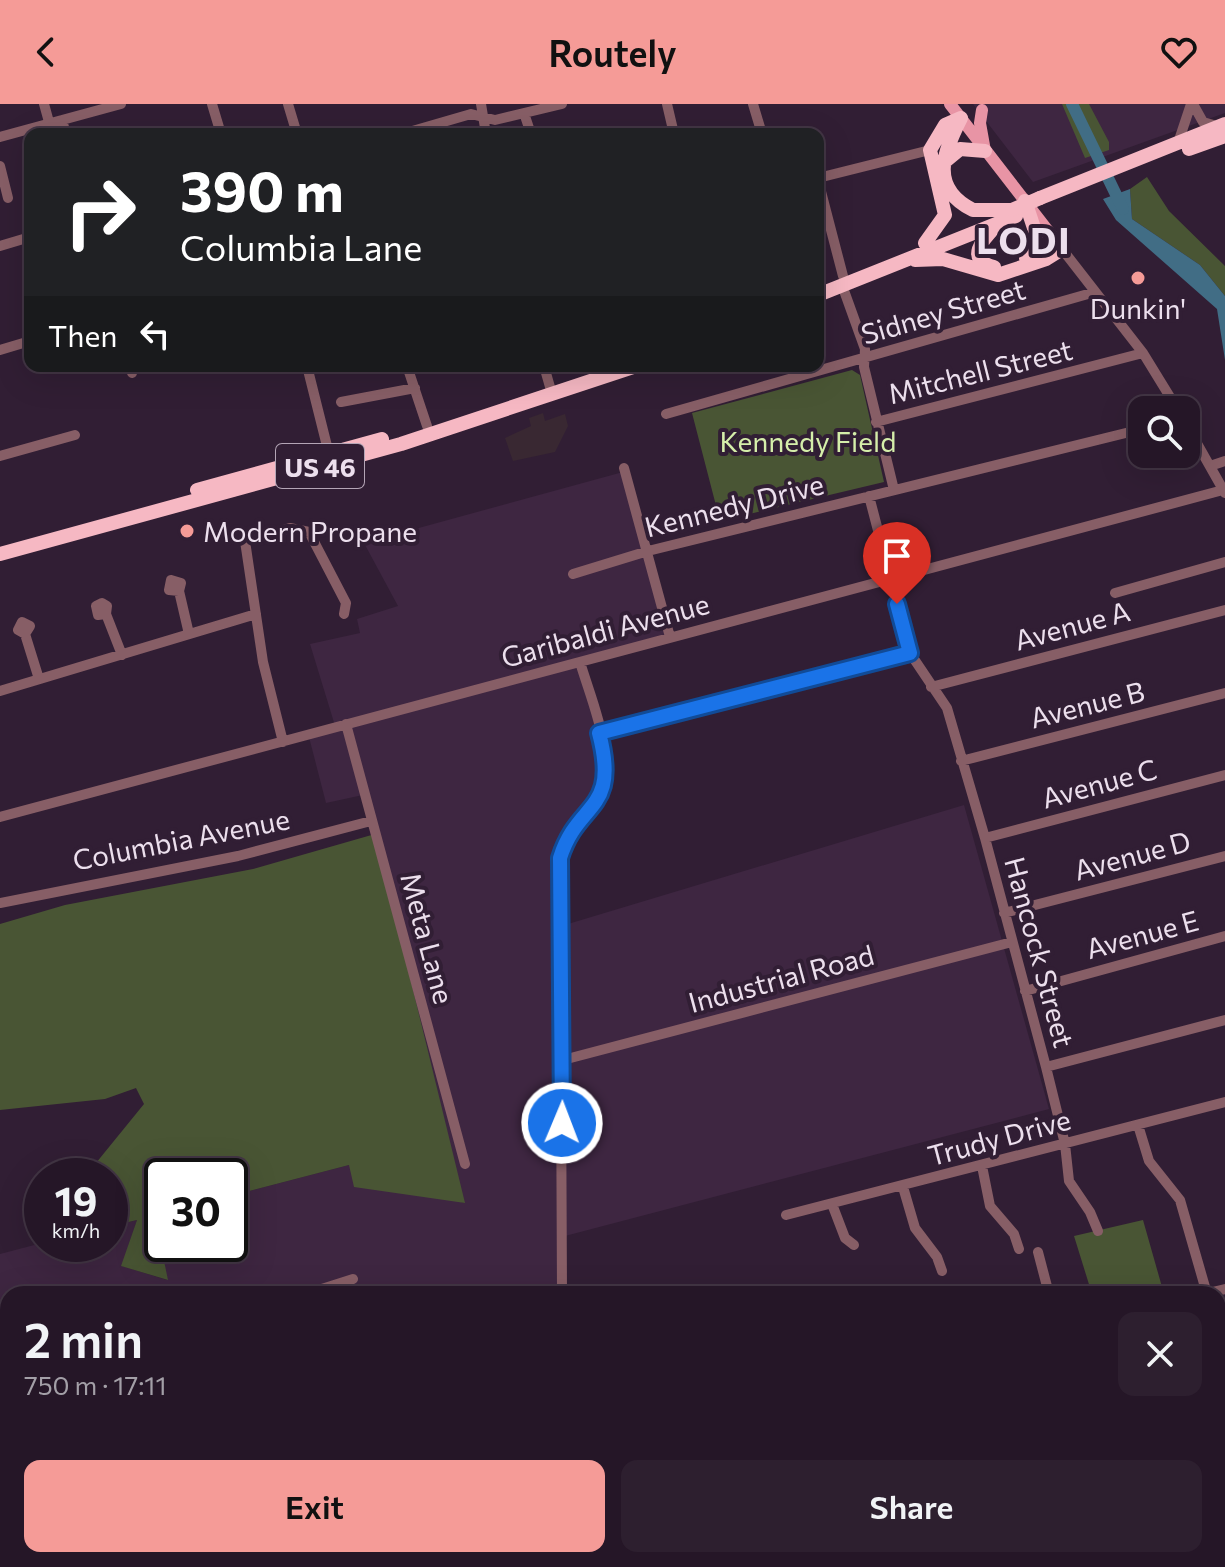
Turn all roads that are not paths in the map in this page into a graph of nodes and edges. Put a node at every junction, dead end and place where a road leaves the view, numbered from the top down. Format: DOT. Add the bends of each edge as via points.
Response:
graph roads {
  1 [pos="44,104"];
  2 [pos="121,104"];
  3 [pos="212,104"];
  4 [pos="288,104"];
  5 [pos="481,104"];
  6 [pos="562,104"];
  7 [pos="667,104"];
  8 [pos="753,104"];
  9 [pos="950,104"];
  10 [pos="1192,104"];
  11 [pos="982,110"];
  12 [pos="524,113"];
  13 [pos="485,117"];
  14 [pos="961,118"];
  15 [pos="62,120"];
  16 [pos="49,122"];
  17 [pos="29,128"];
  18 [pos="64,128"];
  19 [pos="219,128"];
  20 [pos="295,128"];
  21 [pos="423,128"];
  22 [pos="486,128"];
  23 [pos="529,128"];
  24 [pos="673,128"];
  25 [pos="760,128"];
  26 [pos="1223,129"];
  27 [pos="24,130"];
  28 [pos="0,137"];
  29 [pos="1178,143"];
  30 [pos="930,150"];
  31 [pos="985,151"];
  32 [pos="942,163"];
  33 [pos="0,166"];
  34 [pos="1133,166"];
  35 [pos="824,177"];
  36 [pos="8,198"];
  37 [pos="824,204"];
  38 [pos="1018,209"];
  39 [pos="1000,222"];
  40 [pos="24,239"];
  41 [pos="925,243"];
  42 [pos="0,246"];
  43 [pos="1058,250"];
  44 [pos="1026,258"];
  45 [pos="904,260"];
  46 [pos="842,281"];
  47 [pos="824,285"];
  48 [pos="824,292"];
  49 [pos="1095,292"];
  50 [pos="24,343"];
  51 [pos="0,350"];
  52 [pos="1143,353"];
  53 [pos="864,359"];
  54 [pos="824,370"];
  55 [pos="308,372"];
  56 [pos="409,372"];
  57 [pos="546,372"];
  58 [pos="594,372"];
  59 [pos="618,372"];
  60 [pos="817,372"];
  61 [pos="550,387"];
  62 [pos="415,388"];
  63 [pos="1169,396"];
  64 [pos="341,402"];
  65 [pos="666,414"];
  66 [pos="876,422"];
  67 [pos="427,426"];
  68 [pos="1128,432"];
  69 [pos="75,435"];
  70 [pos="1200,448"];
  71 [pos="329,454"];
  72 [pos="0,456"];
  73 [pos="1225,461"];
  74 [pos="1210,466"];
  75 [pos="624,468"];
  76 [pos="894,490"];
  77 [pos="1224,491"];
  78 [pos="869,496"];
  79 [pos="0,544"];
  80 [pos="648,551"];
  81 [pos="0,554"];
  82 [pos="1225,562"];
  83 [pos="573,574"];
  84 [pos="891,579"];
  85 [pos="179,591"];
  86 [pos="1115,593"];
  87 [pos="1225,610"];
  88 [pos="106,614"];
  89 [pos="256,614"];
  90 [pos="344,614"];
  91 [pos="25,634"];
  92 [pos="189,634"];
  93 [pos="670,637"];
  94 [pos="910,653"];
  95 [pos="122,655"];
  96 [pos="580,662"];
  97 [pos="39,679"];
  98 [pos="931,687"];
  99 [pos="0,691"];
  100 [pos="1224,696"];
  101 [pos="346,724"];
  102 [pos="599,733"];
  103 [pos="283,742"];
  104 [pos="961,761"];
  105 [pos="1225,775"];
  106 [pos="0,817"];
  107 [pos="371,821"];
  108 [pos="985,838"];
  109 [pos="1225,856"];
  110 [pos="0,903"];
  111 [pos="1004,913"];
  112 [pos="1225,936"];
  113 [pos="1012,942"];
  114 [pos="1025,991"];
  115 [pos="1225,1020"];
  116 [pos="563,1060"];
  117 [pos="1046,1067"];
  118 [pos="1225,1102"];
  119 [pos="1138,1125"];
  120 [pos="1065,1144"];
  121 [pos="465,1164"];
  122 [pos="982,1166"];
  123 [pos="903,1187"];
  124 [pos="832,1204"];
  125 [pos="786,1215"];
  126 [pos="1098,1231"];
  127 [pos="854,1245"];
  128 [pos="1019,1249"];
  129 [pos="1038,1252"];
  130 [pos="942,1271"];
  131 [pos="353,1279"];
  132 [pos="331,1286"];
  133 [pos="562,1286"];
  134 [pos="1047,1286"];
  135 [pos="1204,1286"];
  1 -- 16 [label="street"];
  2 -- 15 [label="street"];
  3 -- 19 [label="street"];
  4 -- 20 [label="street"];
  5 -- 13 [label="street"];
  6 -- 12 [label="street"];
  7 -- 24 [label="street"];
  8 -- 25 [label="street"];
  9 -- 14 [label="main road"];
  10 -- 26 [label="street" via="1203,122"];
  10 -- 29 [label="street"];
  11 -- 31 [label="main road"];
  12 -- 13 [label="street" via="495,120"];
  12 -- 23 [label="street"];
  13 -- 21 [label="street" via="471,114"];
  13 -- 22 [label="street"];
  14 -- 30 [label="highway" via="945,125"];
  14 -- 31 [label="main road"];
  14 -- 32 [label="highway"];
  15 -- 16 [label="street"];
  15 -- 18 [label="street"];
  16 -- 17 [label="street"];
  26 -- 29 [label="highway"];
  26 -- 34 [label="highway"];
  27 -- 28 [label="street"];
  29 -- 34 [label="highway"];
  30 -- 35 [label="street"];
  30 -- 41 [label="highway" via="945,215"];
  31 -- 32 [label="highway" via="960,149"];
  31 -- 38 [label="main road"];
  32 -- 38 [label="highway" via="950,190 963,205 973,210"];
  33 -- 36 [label="street"];
  34 -- 38 [label="highway"];
  37 -- 46 [label="street"];
  38 -- 39 [label="highway"];
  38 -- 41 [label="highway"];
  38 -- 43 [label="main road"];
  38 -- 44 [label="highway" via="1036,234"];
  39 -- 44 [label="highway" via="979,243 980,261 990,268"];
  39 -- 45 [label="highway"];
  40 -- 42 [label="street"];
  41 -- 46 [label="highway"];
  43 -- 44 [label="highway"];
  43 -- 45 [label="highway" via="998,275 943,259"];
  43 -- 49 [label="street"];
  45 -- 46 [label="highway"];
  46 -- 47 [label="highway"];
  46 -- 48 [label="highway"];
  46 -- 53 [label="street"];
  49 -- 52 [label="street"];
  49 -- 53 [label="street, Sidney Street"];
  50 -- 51 [label="street"];
  52 -- 63 [label="street"];
  52 -- 66 [label="street, Mitchell Street"];
  53 -- 54 [label="street, Sidney Street"];
  53 -- 66 [label="street"];
  55 -- 71 [label="street"];
  56 -- 62 [label="street"];
  57 -- 61 [label="street"];
  58 -- 61 [label="highway, US 46"];
  59 -- 81 [label="highway, US 46" via="401,444"];
  60 -- 65 [label="street, Sidney Street"];
  61 -- 67 [label="highway, US 46"];
  62 -- 64 [label="street"];
  62 -- 67 [label="street"];
  66 -- 76 [label="street"];
  67 -- 71 [label="highway, US 46"];
  68 -- 76 [label="street, Kennedy Drive"];
  69 -- 72 [label="street"];
  70 -- 74 [label="street"];
  71 -- 79 [label="highway, US 46"];
  73 -- 74 [label="street"];
  74 -- 77 [label="street"];
  75 -- 80 [label="street"];
  76 -- 78 [label="street, Kennedy Drive"];
  77 -- 84 [label="street, Garibaldi Avenue"];
  78 -- 80 [label="street, Kennedy Drive"];
  78 -- 84 [label="street, Hancock Street"];
  80 -- 83 [label="street, Kennedy Drive"];
  80 -- 93 [label="street"];
  82 -- 86 [label="street"];
  84 -- 93 [label="street, Garibaldi Avenue"];
  84 -- 94 [label="street, Hancock Street"];
  85 -- 92 [label="street"];
  87 -- 98 [label="street, Avenue A"];
  88 -- 95 [label="street"];
  89 -- 90 [label="street" via="245,541 290,528 309,532 346,603"];
  89 -- 92 [label="street"];
  89 -- 103 [label="street"];
  91 -- 97 [label="street"];
  92 -- 95 [label="street"];
  93 -- 96 [label="street, Garibaldi Avenue"];
  94 -- 98 [label="street, Hancock Street"];
  94 -- 102 [label="street"];
  95 -- 97 [label="street"];
  96 -- 101 [label="street, Garibaldi Avenue"];
  96 -- 102 [label="street"];
  97 -- 99 [label="street"];
  98 -- 104 [label="street, Hancock Street" via="947,708"];
  100 -- 104 [label="street, Avenue B"];
  101 -- 103 [label="street, Garibaldi Avenue"];
  101 -- 107 [label="street, Meta Lane"];
  102 -- 116 [label="street" via="605,757 603,788 560,858"];
  103 -- 106 [label="street, Garibaldi Avenue"];
  104 -- 108 [label="street, Hancock Street"];
  105 -- 108 [label="street, Avenue C"];
  107 -- 110 [label="street, Columbia Avenue" via="226,859"];
  107 -- 121 [label="street, Meta Lane"];
  108 -- 111 [label="street, Hancock Street"];
  109 -- 111 [label="street, Avenue D"];
  111 -- 113 [label="street, Hancock Street"];
  112 -- 114 [label="street, Avenue E"];
  113 -- 114 [label="street, Hancock Street"];
  113 -- 116 [label="street, Industrial Road"];
  114 -- 117 [label="street, Hancock Street"];
  115 -- 117 [label="street"];
  116 -- 133 [label="street"];
  117 -- 120 [label="street, Hancock Street"];
  118 -- 119 [label="street, Trudy Drive"];
  119 -- 120 [label="street, Trudy Drive"];
  119 -- 135 [label="street" via="1149,1161 1180,1200"];
  120 -- 122 [label="street, Trudy Drive"];
  120 -- 126 [label="street, Hancock Street" via="1069,1181"];
  122 -- 123 [label="street, Trudy Drive"];
  122 -- 128 [label="street" via="990,1206 1014,1234"];
  123 -- 124 [label="street, Trudy Drive"];
  123 -- 130 [label="street" via="915,1228"];
  124 -- 125 [label="street, Trudy Drive"];
  124 -- 127 [label="street" via="845,1238"];
  129 -- 134 [label="street"];
  131 -- 132 [label="street"];
}
